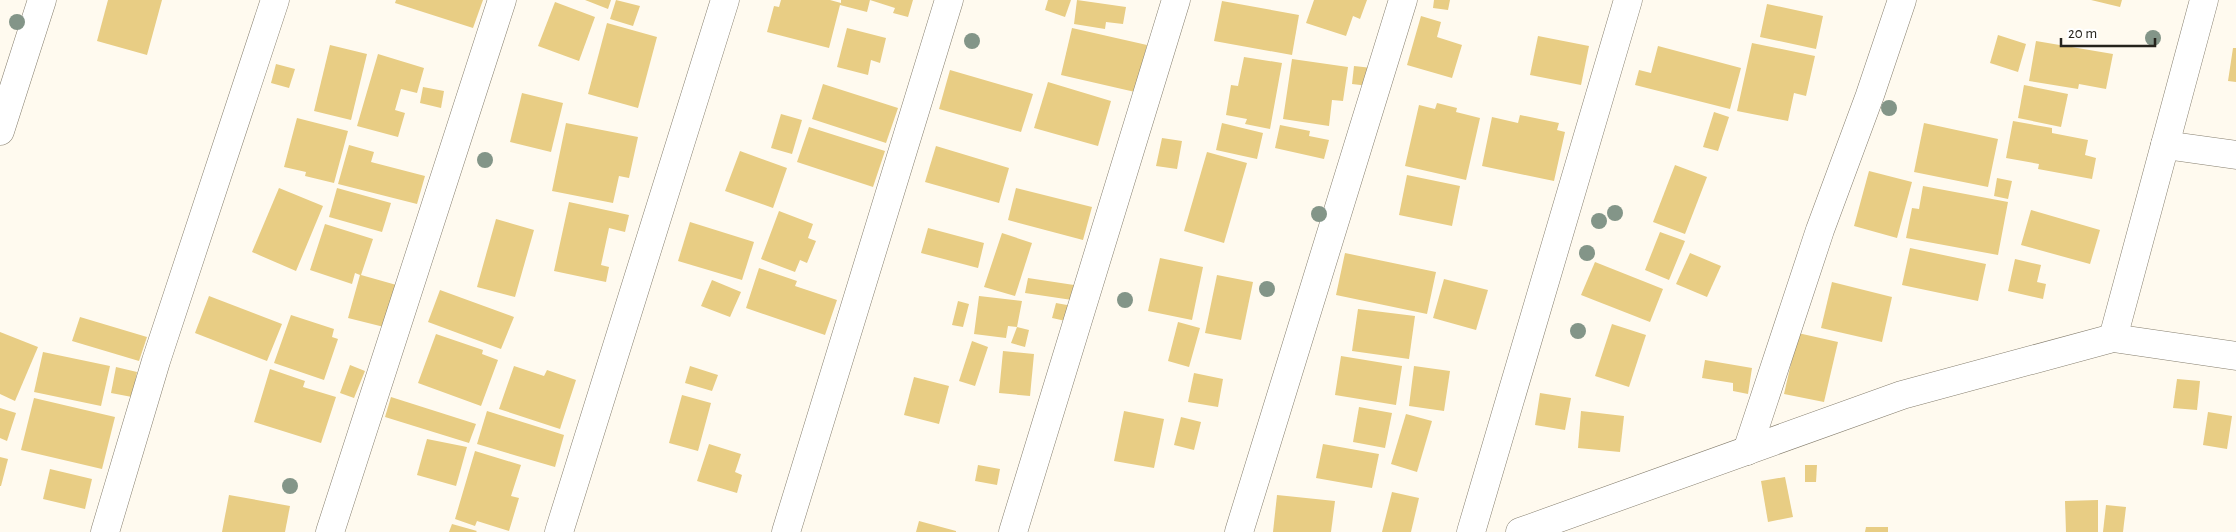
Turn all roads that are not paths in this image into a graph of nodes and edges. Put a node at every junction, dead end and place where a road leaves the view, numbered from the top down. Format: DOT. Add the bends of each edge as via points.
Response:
graph roads {
  1 [pos="42,0"];
  2 [pos="276,0"];
  3 [pos="502,0"];
  4 [pos="725,0"];
  5 [pos="949,0"];
  6 [pos="1176,0"];
  7 [pos="1403,0"];
  8 [pos="1628,0"];
  9 [pos="1902,0"];
  10 [pos="2204,0"];
  11 [pos="0,131"];
  12 [pos="2165,145"];
  13 [pos="2236,155"];
  14 [pos="2113,338"];
  15 [pos="2236,356"];
  16 [pos="1746,451"];
  17 [pos="105,532"];
  18 [pos="330,532"];
  19 [pos="559,532"];
  20 [pos="786,532"];
  21 [pos="1013,532"];
  22 [pos="1239,532"];
  23 [pos="1471,532"];
  24 [pos="1520,532"];
  1 -- 11 [label="street"];
  2 -- 17 [label="street" via="156,361"];
  3 -- 18 [label="street"];
  4 -- 19 [label="street"];
  5 -- 20 [label="street"];
  6 -- 21 [label="street"];
  7 -- 22 [label="street"];
  8 -- 23 [label="street"];
  9 -- 16 [label="street"];
  10 -- 12 [label="street"];
  12 -- 13 [label="street"];
  12 -- 14 [label="street"];
  14 -- 15 [label="street"];
  14 -- 16 [label="street" via="1902,395"];
  16 -- 24 [label="street"];
}
